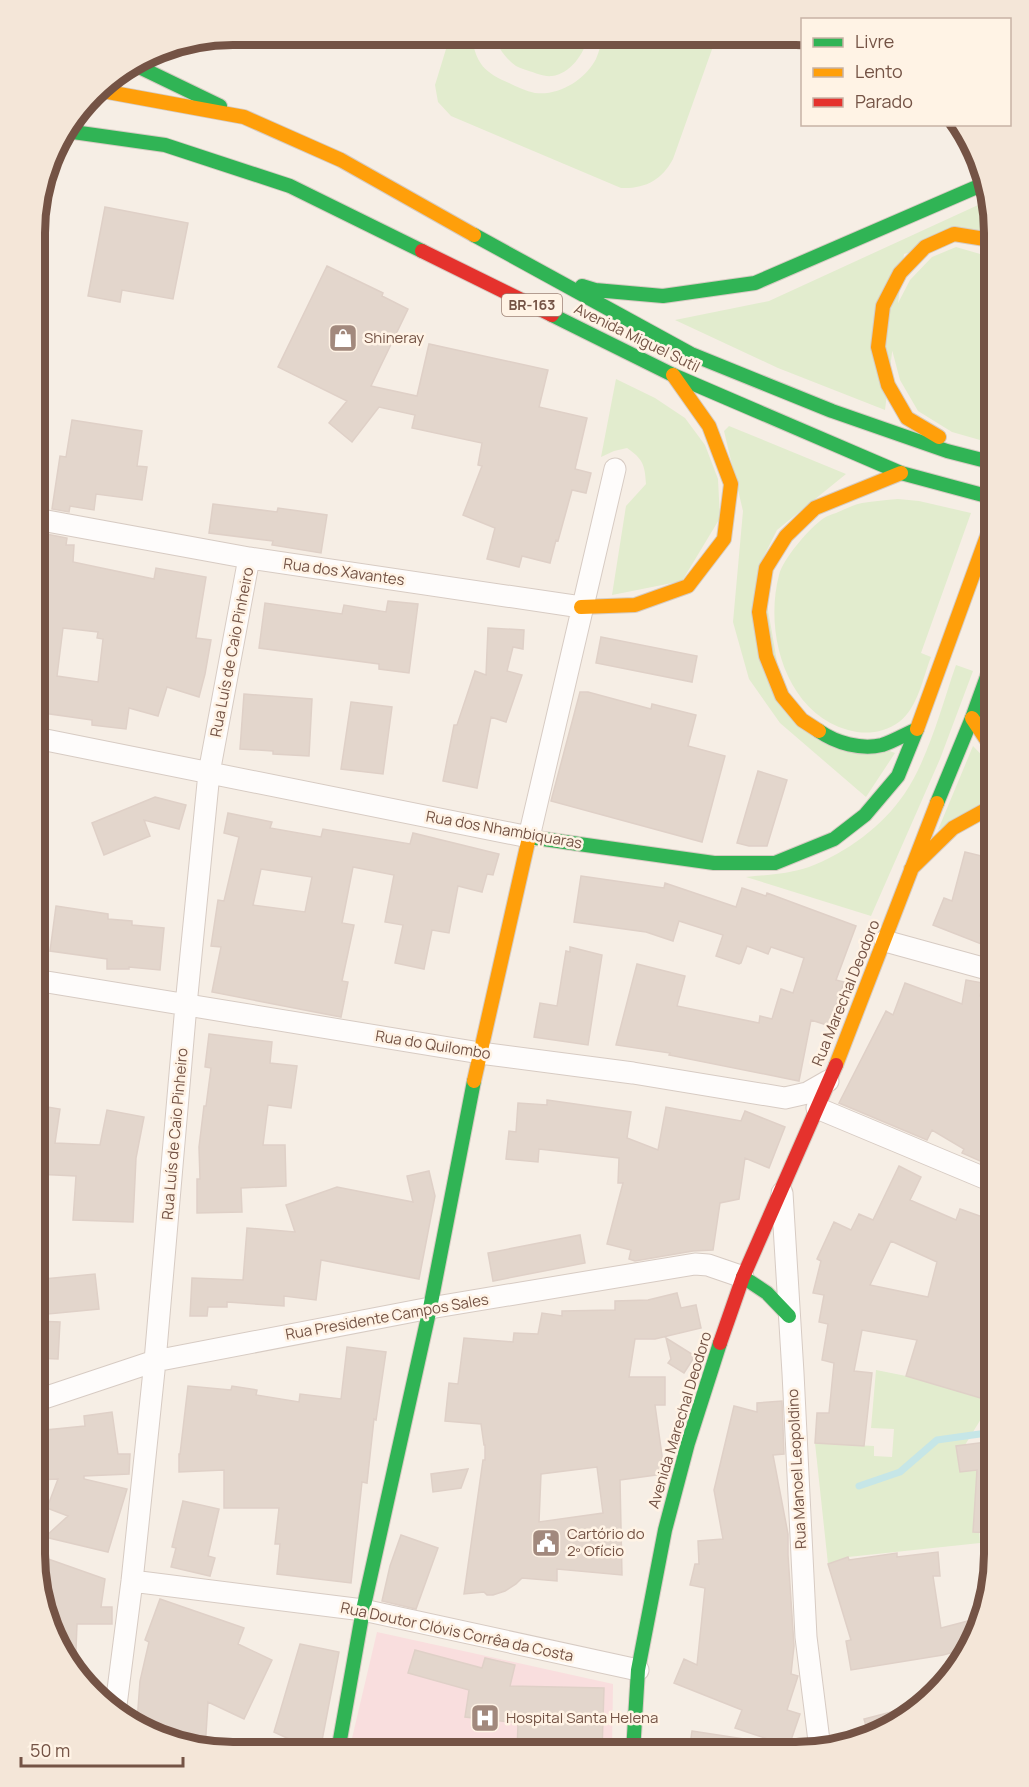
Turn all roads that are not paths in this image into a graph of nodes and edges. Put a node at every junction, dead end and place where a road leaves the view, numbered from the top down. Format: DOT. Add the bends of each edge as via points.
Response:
graph roads {
  1 [pos="143,68"];
  2 [pos="109,92"];
  3 [pos="243,117"];
  4 [pos="75,131"];
  5 [pos="978,186"];
  6 [pos="984,239"];
  7 [pos="540,272"];
  8 [pos="673,375"];
  9 [pos="971,457"];
  10 [pos="984,460"];
  11 [pos="615,468"];
  12 [pos="901,473"];
  13 [pos="984,495"];
  14 [pos="45,521"];
  15 [pos="984,544"];
  16 [pos="249,558"];
  17 [pos="581,607"];
  18 [pos="984,684"];
  19 [pos="972,718"];
  20 [pos="917,729"];
  21 [pos="984,736"];
  22 [pos="45,740"];
  23 [pos="209,773"];
  24 [pos="984,811"];
  25 [pos="529,837"];
  26 [pos="911,869"];
  27 [pos="885,941"];
  28 [pos="984,968"];
  29 [pos="45,982"];
  30 [pos="186,1005"];
  31 [pos="480,1053"];
  32 [pos="828,1081"];
  33 [pos="817,1108"];
  34 [pos="984,1178"];
  35 [pos="782,1189"];
  36 [pos="743,1277"];
  37 [pos="430,1308"];
  38 [pos="789,1316"];
  39 [pos="155,1361"];
  40 [pos="45,1398"];
  41 [pos="132,1581"];
  42 [pos="363,1610"];
  43 [pos="638,1670"];
  44 [pos="116,1702"];
  45 [pos="819,1740"];
  46 [pos="340,1742"];
  47 [pos="634,1742"];
  1 -- 3 [label="main road"];
  2 -- 3 [label="main road, Avenida Miguel Sutil"];
  3 -- 7 [label="main road, Avenida Miguel Sutil" via="341,160"];
  4 -- 8 [label="main road, Avenida Miguel Sutil / BR-163" via="165,145 290,186"];
  5 -- 7 [label="main road" via="755,283 663,296 595,290"];
  6 -- 9 [label="main road" via="954,234 925,247 900,273 883,306 878,347 888,385 907,418"];
  7 -- 9 [label="main road, Avenida Miguel Sutil" via="691,354 832,411"];
  8 -- 12 [label="main road, Avenida Miguel Sutil / BR-163"];
  8 -- 17 [label="main road" via="709,426 731,483 724,540 688,586 635,605"];
  9 -- 10 [label="main road, Avenida Miguel Sutil"];
  11 -- 17 [label="street"];
  12 -- 13 [label="main road, Avenida Miguel Sutil / BR-163"];
  12 -- 20 [label="main road" via="815,508 800,522 766,568 759,612 766,656 782,696 802,720 830,739 856,746 881,745"];
  14 -- 16 [label="street, Rua dos Xavantes"];
  15 -- 20 [label="main road, Rua dos Nhambiquaras"];
  16 -- 17 [label="street, Rua dos Xavantes"];
  16 -- 23 [label="street, Rua Luís de Caio Pinheiro"];
  17 -- 25 [label="street"];
  18 -- 19 [label="main road, Rua Marechal Deodoro"];
  19 -- 21 [label="main road"];
  19 -- 26 [label="main road, Rua Marechal Deodoro"];
  20 -- 25 [label="main road, Rua dos Nhambiquaras" via="898,776 865,815 834,839 775,863 714,863"];
  22 -- 23 [label="street, Rua dos Nhambiquaras"];
  23 -- 25 [label="street, Rua dos Nhambiquaras"];
  23 -- 30 [label="street, Rua Luís de Caio Pinheiro"];
  24 -- 26 [label="main road" via="954,828"];
  25 -- 31 [label="main road"];
  26 -- 27 [label="main road, Rua Marechal Deodoro"];
  27 -- 28 [label="street"];
  27 -- 32 [label="main road, Rua Marechal Deodoro"];
  29 -- 30 [label="street, Rua do Quilombo"];
  30 -- 31 [label="street, Rua do Quilombo"];
  30 -- 39 [label="street, Rua Luís de Caio Pinheiro"];
  31 -- 32 [label="street, Rua do Quilombo" via="633,1072 785,1098 807,1093"];
  31 -- 37 [label="main road"];
  32 -- 33 [label="main road, Rua Marechal Deodoro"];
  33 -- 34 [label="street"];
  33 -- 35 [label="main road, Rua Marechal Deodoro"];
  35 -- 36 [label="main road, Rua Marechal Deodoro"];
  35 -- 38 [label="street, Rua Manoel Leopoldino"];
  36 -- 37 [label="street, Rua Presidente Campos Sales" via="694,1264"];
  36 -- 38 [label="main road" via="767,1293"];
  36 -- 43 [label="main road, Avenida Marechal Deodoro" via="688,1443 665,1530"];
  37 -- 39 [label="street, Rua Presidente Campos Sales"];
  37 -- 42 [label="main road"];
  38 -- 45 [label="street, Rua Manoel Leopoldino" via="806,1637"];
  39 -- 40 [label="street, Rua Presidente Campos Sales"];
  39 -- 41 [label="street, Rua Luís de Caio Pinheiro"];
  41 -- 42 [label="street, Rua Doutor Clóvis Corrêa da Costa"];
  41 -- 44 [label="street, Rua Luís de Caio Pinheiro"];
  42 -- 43 [label="street, Rua Doutor Clóvis Corrêa da Costa"];
  42 -- 46 [label="main road"];
  43 -- 47 [label="main road, Avenida Marechal Deodoro"];
}
